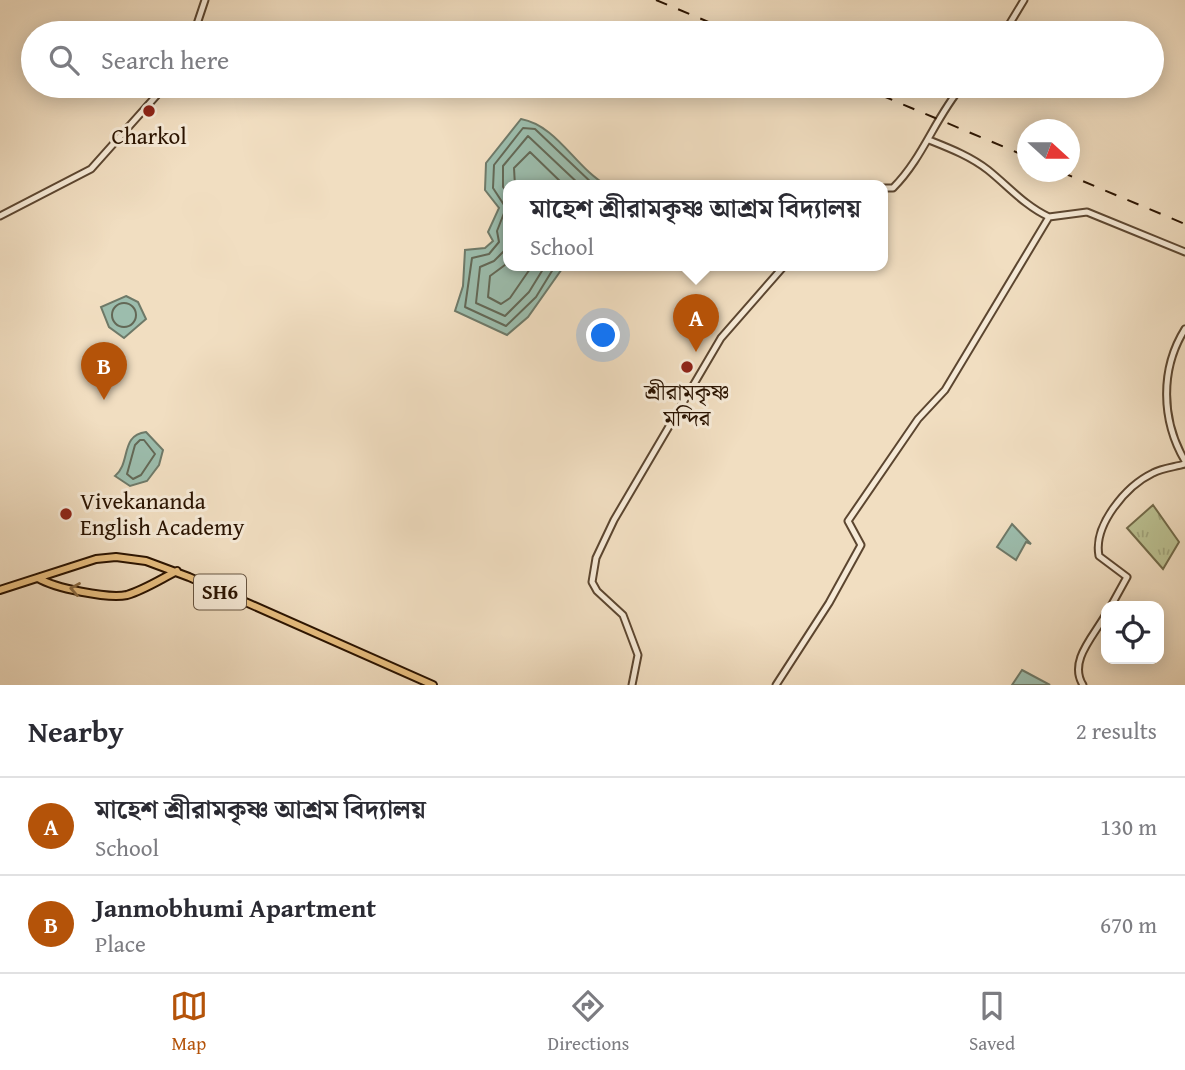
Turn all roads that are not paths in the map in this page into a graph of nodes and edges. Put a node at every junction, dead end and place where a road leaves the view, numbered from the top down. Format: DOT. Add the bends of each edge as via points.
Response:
graph roads {
  1 [pos="205,0"];
  2 [pos="1024,0"];
  3 [pos="198,21"];
  4 [pos="1011,21"];
  5 [pos="154,98"];
  6 [pos="952,98"];
  7 [pos="929,140"];
  8 [pos="888,188"];
  9 [pos="0,216"];
  10 [pos="1049,217"];
  11 [pos="1185,252"];
  12 [pos="780,271"];
  13 [pos="1185,329"];
  14 [pos="1185,462"];
  15 [pos="177,571"];
  16 [pos="38,578"];
  17 [pos="0,590"];
  18 [pos="1114,601"];
  19 [pos="1101,623"];
  20 [pos="433,685"];
  21 [pos="632,685"];
  22 [pos="776,685"];
  23 [pos="1083,685"];
  1 -- 3 [label="street"];
  2 -- 4 [label="street"];
  5 -- 9 [label="street" via="92,169"];
  6 -- 7 [label="street"];
  7 -- 8 [label="street" via="905,176"];
  7 -- 10 [label="street" via="985,168"];
  10 -- 11 [label="street" via="1087,212"];
  10 -- 22 [label="street" via="945,390 918,419 848,521 862,545"];
  12 -- 21 [label="street" via="721,338 618,512 596,558 592,582 623,615 638,655"];
  13 -- 14 [label="street" via="1169,360 1166,400"];
  14 -- 18 [label="street" via="1153,473 1110,512 1099,535 1099,556 1127,577"];
  15 -- 16 [label="main road, SH6" via="137,559 106,558"];
  15 -- 16 [label="main road, one-way" via="132,593 115,596 52,585"];
  15 -- 20 [label="main road, SH6"];
  16 -- 17 [label="main road, SH6"];
  19 -- 23 [label="street" via="1078,662 1077,674"];
}
